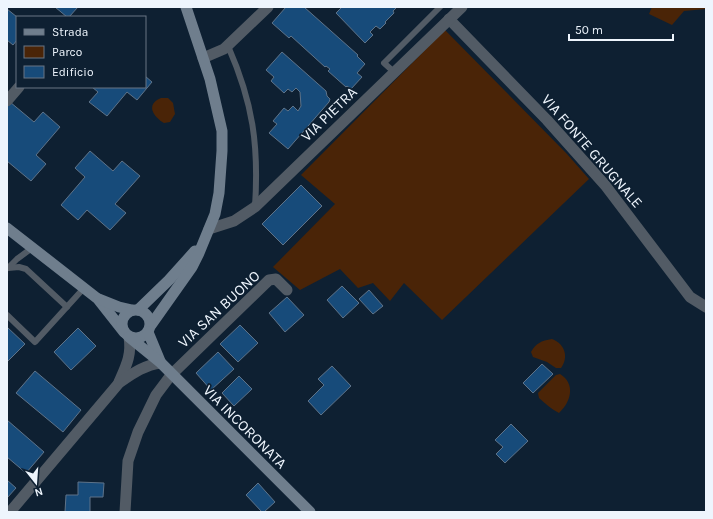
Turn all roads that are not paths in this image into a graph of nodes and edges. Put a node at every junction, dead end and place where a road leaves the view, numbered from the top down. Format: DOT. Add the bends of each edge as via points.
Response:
graph roads {
  1 [pos="186,7"];
  2 [pos="268,7"];
  3 [pos="440,7"];
  4 [pos="462,7"];
  5 [pos="449,19"];
  6 [pos="228,46"];
  7 [pos="203,58"];
  8 [pos="394,72"];
  9 [pos="18,88"];
  10 [pos="7,101"];
  11 [pos="255,207"];
  12 [pos="7,228"];
  13 [pos="208,232"];
  14 [pos="32,248"];
  15 [pos="7,269"];
  16 [pos="84,288"];
  17 [pos="287,290"];
  18 [pos="98,299"];
  19 [pos="67,307"];
  20 [pos="706,307"];
  21 [pos="135,310"];
  22 [pos="7,315"];
  23 [pos="150,329"];
  24 [pos="127,335"];
  25 [pos="161,363"];
  26 [pos="171,375"];
  27 [pos="119,383"];
  28 [pos="10,512"];
  29 [pos="125,512"];
  30 [pos="310,512"];
  1 -- 7 [label="main road"];
  2 -- 6 [label="street"];
  3 -- 8 [label="lane" via="384,63"];
  4 -- 5 [label="street, VIA PIETRA"];
  5 -- 8 [label="street, VIA PIETRA"];
  5 -- 20 [label="street, VIA FONTE GRUGNALE" via="547,120 605,185 690,296"];
  6 -- 7 [label="street"];
  6 -- 11 [label="lane" via="239,71 253,124 256,152"];
  7 -- 13 [label="main road" via="222,131 219,193"];
  8 -- 11 [label="street, VIA PIETRA"];
  9 -- 10 [label="street"];
  11 -- 13 [label="street, VIA PIETRA" via="234,221"];
  12 -- 14 [label="main road"];
  13 -- 21 [label="main road" via="169,280"];
  13 -- 23 [label="main road" via="192,268"];
  14 -- 15 [label="lane"];
  14 -- 16 [label="main road"];
  15 -- 19 [label="lane" via="26,269"];
  16 -- 18 [label="main road"];
  16 -- 19 [label="lane"];
  17 -- 26 [label="street, VIA SAN BUONO" via="276,279 269,280"];
  18 -- 21 [label="main road"];
  18 -- 24 [label="main road, VIA INCORONATA"];
  19 -- 22 [label="lane" via="35,342"];
  21 -- 23 [label="main road" via="142,311 149,317"];
  21 -- 24 [label="main road" via="123,319 122,328"];
  23 -- 24 [label="main road" via="142,337"];
  23 -- 25 [label="main road, VIA INCORONATA"];
  24 -- 25 [label="main road, VIA INCORONATA"];
  24 -- 27 [label="street" via="131,348"];
  25 -- 26 [label="main road, VIA INCORONATA"];
  25 -- 27 [label="street" via="148,365"];
  26 -- 29 [label="street" via="156,395 138,432 128,461"];
  26 -- 30 [label="main road, VIA INCORONATA"];
  27 -- 28 [label="street"];
}
